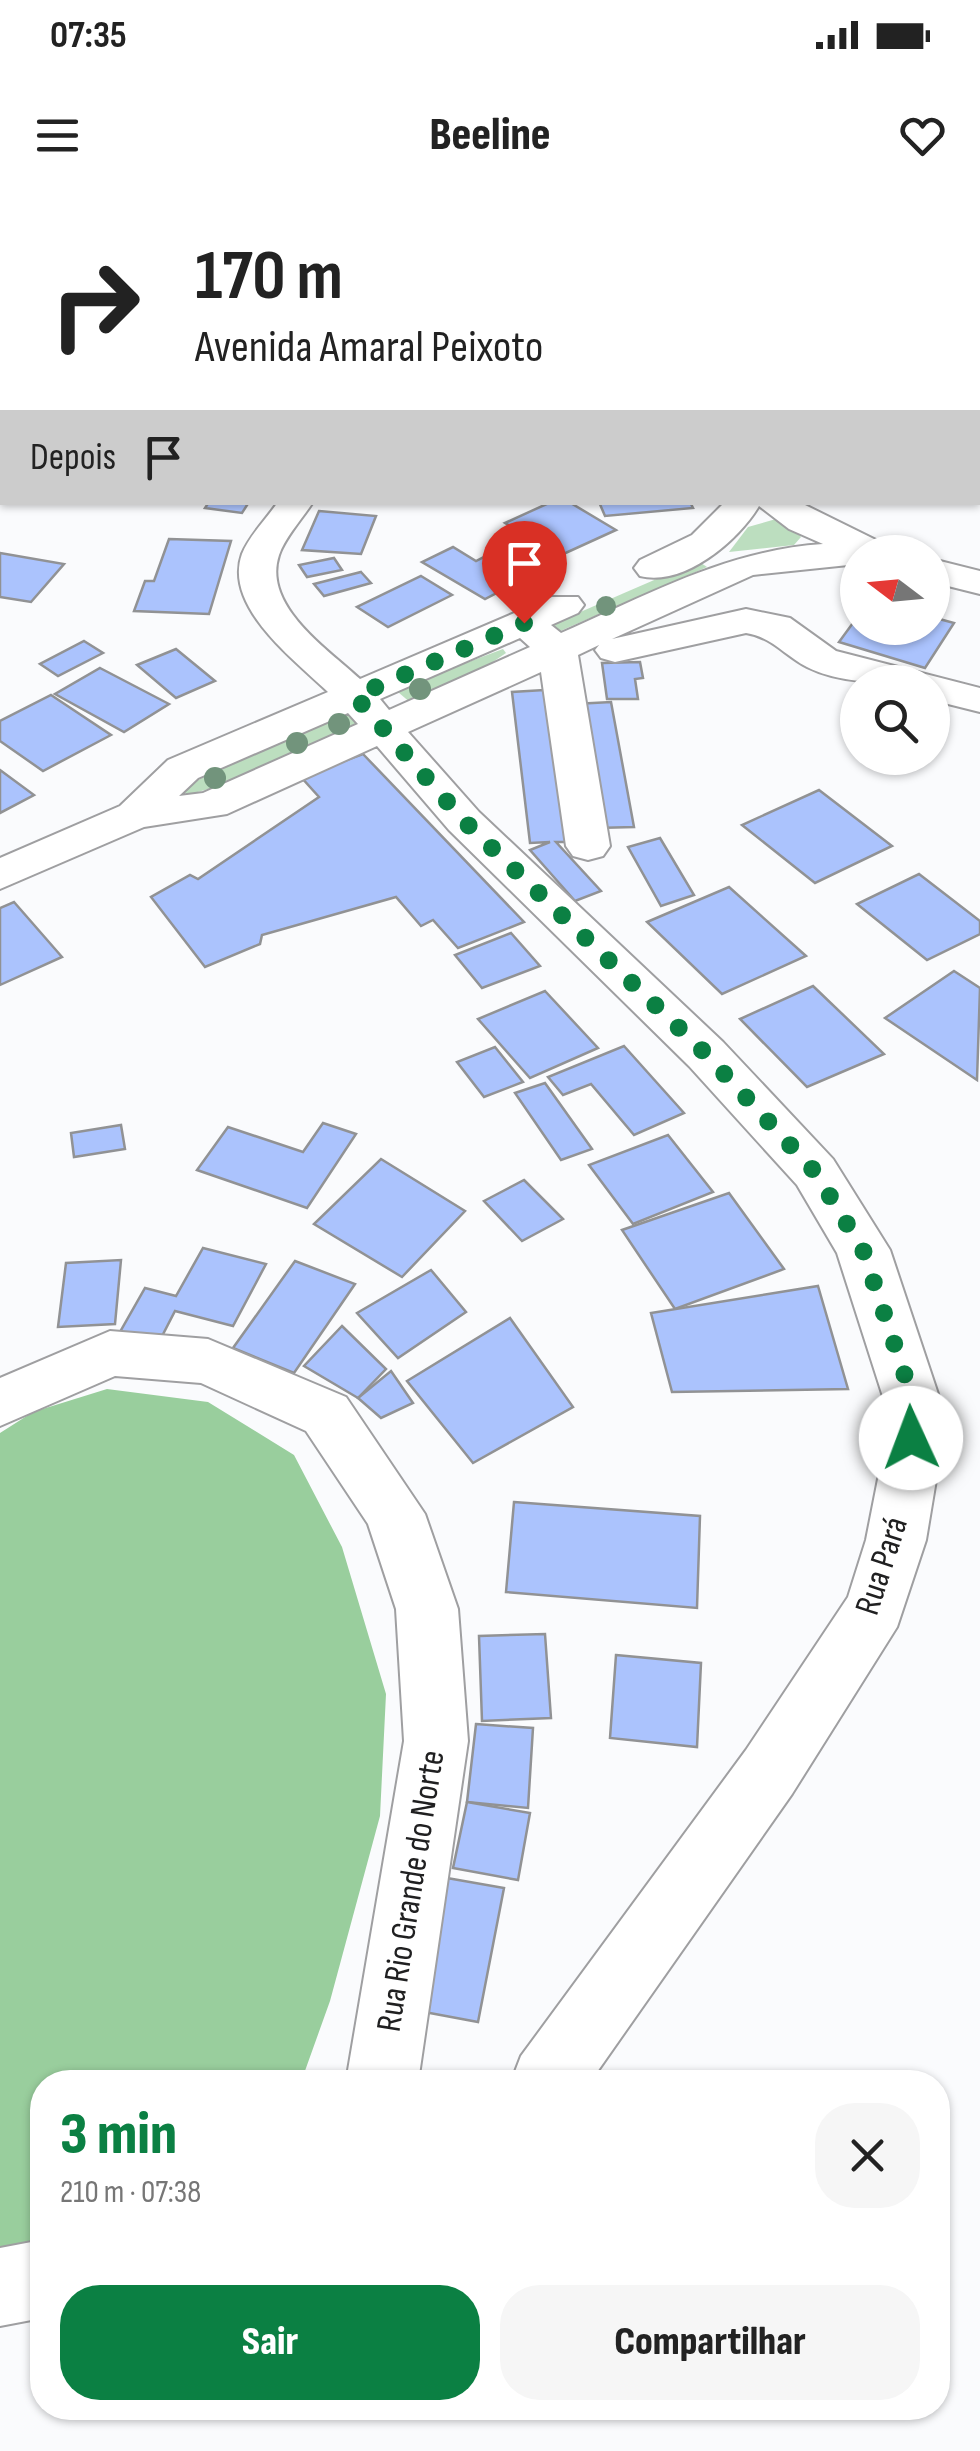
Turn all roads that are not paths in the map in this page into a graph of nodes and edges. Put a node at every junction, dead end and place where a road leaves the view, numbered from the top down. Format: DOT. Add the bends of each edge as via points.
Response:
graph roads {
  1 [pos="294,505"];
  2 [pos="742,505"];
  3 [pos="778,505"];
  4 [pos="840,537"];
  5 [pos="840,553"];
  6 [pos="724,556"];
  7 [pos="950,575"];
  8 [pos="980,584"];
  9 [pos="524,623"];
  10 [pos="558,649"];
  11 [pos="845,665"];
  12 [pos="950,692"];
  13 [pos="980,700"];
  14 [pos="369,712"];
  15 [pos="588,846"];
  16 [pos="0,876"];
  17 [pos="0,1404"];
  18 [pos="384,2070"];
  19 [pos="556,2070"];
  20 [pos="30,2281"];
  21 [pos="0,2287"];
  1 -- 14 [label="street, Rua Pará" via="261,552 262,595 272,617"];
  2 -- 6 [label="street"];
  3 -- 4 [label="street"];
  5 -- 6 [label="street"];
  6 -- 9 [label="street"];
  6 -- 10 [label="street"];
  7 -- 8 [label="street"];
  9 -- 10 [label="street"];
  9 -- 14 [label="street"];
  10 -- 11 [label="street" via="604,653 746,621 776,626 822,659"];
  10 -- 14 [label="street"];
  10 -- 15 [label="street"];
  12 -- 13 [label="street"];
  14 -- 16 [label="street" via="212,805 135,815"];
  14 -- 19 [label="street, Rua Pará" via="464,821 706,1054 815,1172 863,1250 914,1403 896,1540 875,1608 769,1772"];
  17 -- 18 [label="street, Rua Rio Grande do Norte" via="110,1353 208,1361 326,1414 395,1514 426,1610 436,1741"];
  20 -- 21 [label="street"];
}
